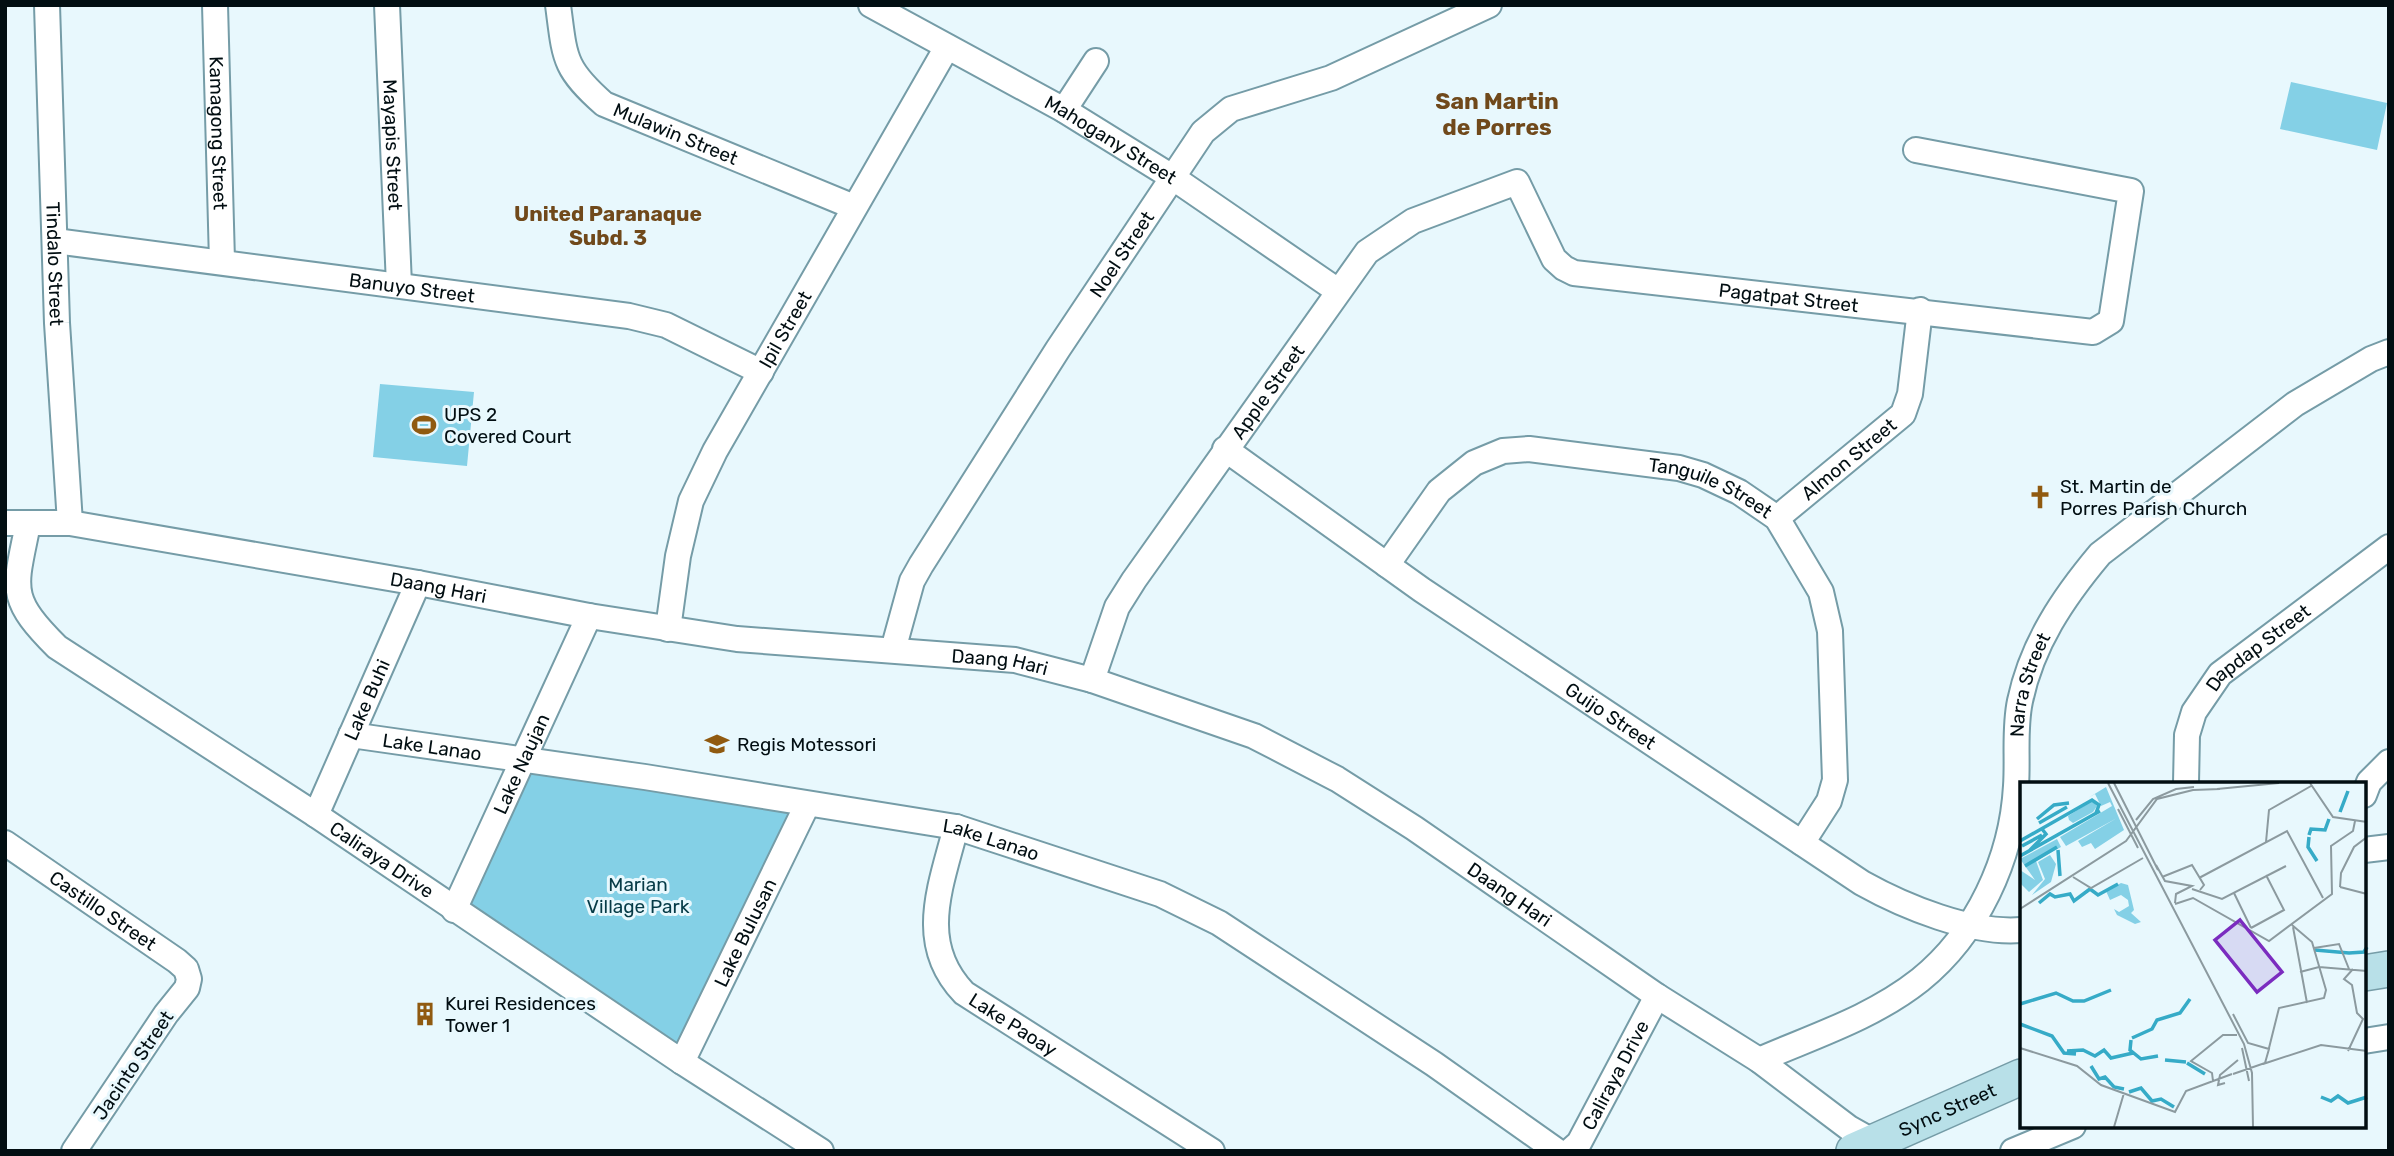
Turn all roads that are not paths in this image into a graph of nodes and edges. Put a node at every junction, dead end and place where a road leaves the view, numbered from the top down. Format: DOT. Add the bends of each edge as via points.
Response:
graph roads {
  1 [pos="47,5"];
  2 [pos="215,5"];
  3 [pos="387,5"];
  4 [pos="558,5"];
  5 [pos="872,5"];
  6 [pos="1489,5"];
  7 [pos="947,47"];
  8 [pos="1096,61"];
  9 [pos="1064,110"];
  10 [pos="1916,150"];
  11 [pos="1172,177"];
  12 [pos="1517,182"];
  13 [pos="854,207"];
  14 [pos="55,241"];
  15 [pos="222,261"];
  16 [pos="399,285"];
  17 [pos="1338,291"];
  18 [pos="1920,310"];
  19 [pos="2389,352"];
  20 [pos="761,372"];
  21 [pos="1225,449"];
  22 [pos="1777,517"];
  23 [pos="16,523"];
  24 [pos="70,523"];
  25 [pos="2389,547"];
  26 [pos="1387,565"];
  27 [pos="418,583"];
  28 [pos="589,616"];
  29 [pos="668,629"];
  30 [pos="893,650"];
  31 [pos="1092,680"];
  32 [pos="351,735"];
  33 [pos="522,761"];
  34 [pos="2389,761"];
  35 [pos="2186,782"];
  36 [pos="2366,790"];
  37 [pos="807,805"];
  38 [pos="316,815"];
  39 [pos="956,827"];
  40 [pos="1802,843"];
  41 [pos="2389,847"];
  42 [pos="7,849"];
  43 [pos="2366,850"];
  44 [pos="454,910"];
  45 [pos="1970,924"];
  46 [pos="2020,930"];
  47 [pos="2389,969"];
  48 [pos="2366,973"];
  49 [pos="189,979"];
  50 [pos="1657,996"];
  51 [pos="2389,1037"];
  52 [pos="2366,1041"];
  53 [pos="1759,1060"];
  54 [pos="682,1062"];
  55 [pos="2020,1077"];
  56 [pos="2068,1128"];
  57 [pos="1864,1146"];
  58 [pos="74,1151"];
  59 [pos="821,1151"];
  60 [pos="1212,1151"];
  61 [pos="1557,1151"];
  62 [pos="1570,1151"];
  63 [pos="2013,1151"];
  1 -- 14 [label="street, Tindalo Street"];
  2 -- 15 [label="street, Kamagong Street"];
  3 -- 16 [label="street, Mayapis Street"];
  4 -- 13 [label="street, Mulawin Street" via="565,58 576,79 604,104"];
  5 -- 7 [label="street, Mahogany Street"];
  6 -- 11 [label="street, Noel Street" via="1331,78 1231,109 1203,132"];
  7 -- 9 [label="street, Mahogany Street"];
  7 -- 13 [label="street, Ipil Street"];
  8 -- 9 [label="street"];
  9 -- 11 [label="street, Mahogany Street"];
  10 -- 18 [label="street, Pagatpat Street" via="2126,188 2132,193 2111,321 2093,332"];
  11 -- 17 [label="street, Mahogany Street"];
  11 -- 30 [label="street, Noel Street" via="921,565 912,581"];
  12 -- 17 [label="street, Apple Street" via="1413,221 1384,238 1367,252"];
  12 -- 18 [label="street, Pagatpat Street" via="1554,259 1574,273"];
  13 -- 20 [label="street, Ipil Street"];
  14 -- 15 [label="street, Banuyo Street"];
  14 -- 24 [label="street, Tindalo Street"];
  15 -- 16 [label="street, Banuyo Street"];
  16 -- 20 [label="street, Banuyo Street" via="629,316 666,325"];
  17 -- 21 [label="street, Apple Street"];
  18 -- 22 [label="street, Almon Street" via="1910,394 1903,414"];
  19 -- 45 [label="street, Narra Street" via="2295,404 2101,554 2075,583 2042,634 2020,699 2017,785 2010,831 1989,892"];
  20 -- 29 [label="street, Ipil Street" via="691,501"];
  21 -- 26 [label="street, Guijo Street"];
  21 -- 31 [label="street, Apple Street" via="1118,607"];
  22 -- 26 [label="street, Tanguile Street" via="1739,492 1679,468 1529,449 1503,451 1474,463 1439,491"];
  22 -- 40 [label="street, Tanguile Street" via="1814,574 1830,631 1835,780 1829,800"];
  23 -- 24 [label="street, Daang Hari"];
  23 -- 38 [label="street, Caliraya Drive" via="19,598 28,618 57,647"];
  24 -- 27 [label="street, Daang Hari"];
  25 -- 35 [label="street, Dapdap Street" via="2220,674 2194,712 2187,735"];
  26 -- 40 [label="street, Guijo Street"];
  27 -- 28 [label="street, Daang Hari"];
  27 -- 32 [label="street, Lake Buhi"];
  28 -- 29 [label="street, Daang Hari"];
  28 -- 33 [label="street, Lake Naujan"];
  29 -- 30 [label="street, Daang Hari" via="737,639"];
  30 -- 31 [label="street, Daang Hari" via="1015,660"];
  31 -- 50 [label="street, Daang Hari" via="1254,736 1337,779"];
  32 -- 33 [label="street, Lake Lanao"];
  32 -- 38 [label="street, Lake Buhi"];
  33 -- 37 [label="street, Lake Lanao"];
  33 -- 44 [label="street, Lake Naujan"];
  34 -- 36 [label="street"];
  37 -- 39 [label="street, Lake Lanao"];
  37 -- 54 [label="street, Lake Bulusan"];
  38 -- 44 [label="street, Caliraya Drive"];
  39 -- 60 [label="street, Lake Paoay" via="933,917 949,977 964,993"];
  39 -- 61 [label="street, Lake Lanao" via="1160,894 1219,923"];
  40 -- 45 [label="street, Guijo Street" via="1883,895"];
  41 -- 43 [label="street"];
  42 -- 49 [label="street, Castillo Street" via="177,961"];
  44 -- 54 [label="street, Caliraya Drive"];
  45 -- 46 [label="street, Guijo Street"];
  45 -- 53 [label="street, Narra Street" via="1921,979 1882,1006"];
  47 -- 48 [label="main road"];
  49 -- 58 [label="street, Jacinto Street"];
  50 -- 53 [label="street, Daang Hari"];
  50 -- 62 [label="street, Caliraya Drive" via="1579,1143"];
  51 -- 52 [label="street"];
  53 -- 57 [label="street, Daang Hari" via="1849,1128"];
  54 -- 59 [label="street, Caliraya Drive"];
  55 -- 57 [label="main road, Sync Street"];
  56 -- 63 [label="street"];
}
